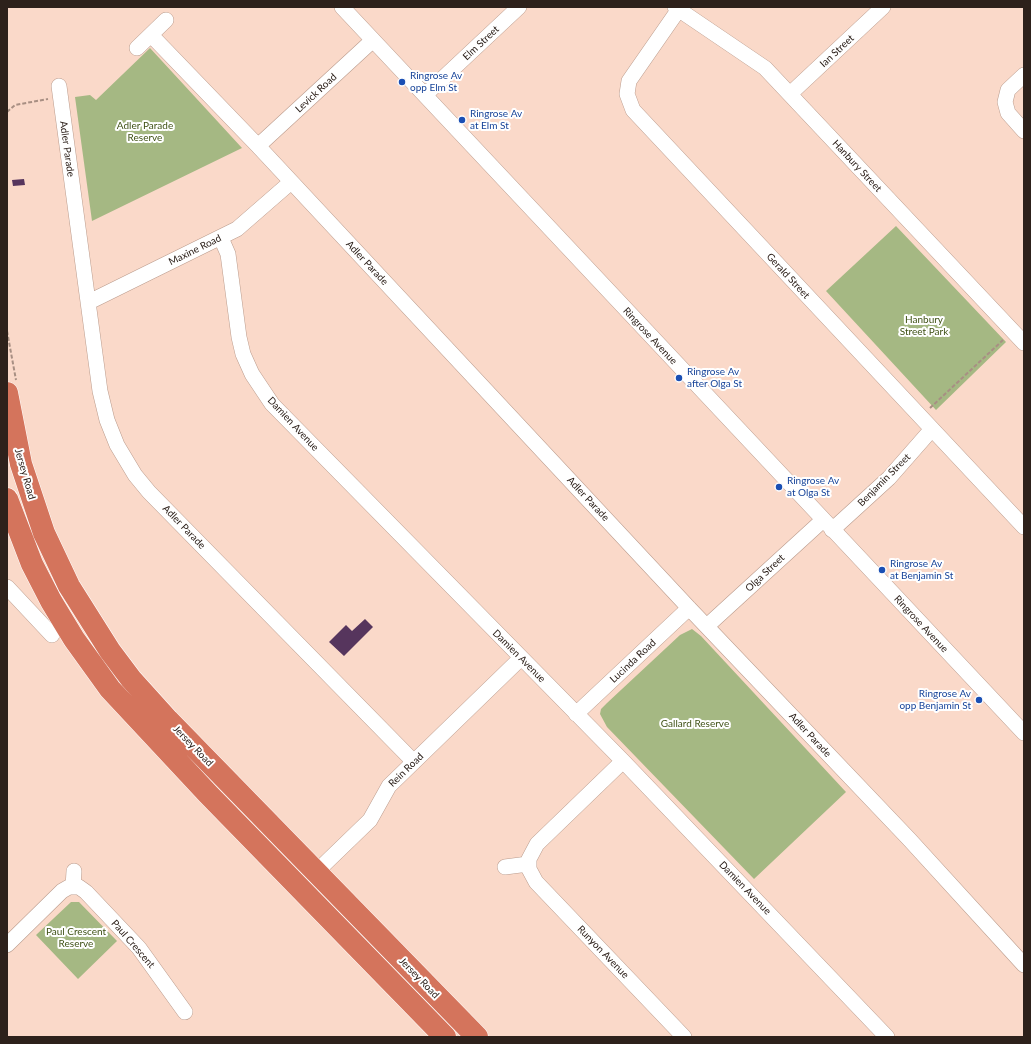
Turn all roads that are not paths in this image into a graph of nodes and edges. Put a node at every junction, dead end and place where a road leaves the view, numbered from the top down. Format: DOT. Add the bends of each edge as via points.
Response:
graph roads {
  1 [pos="342,7"];
  2 [pos="883,7"];
  3 [pos="677,8"];
  4 [pos="510,10"];
  5 [pos="166,20"];
  6 [pos="151,35"];
  7 [pos="373,40"];
  8 [pos="137,48"];
  9 [pos="1024,74"];
  10 [pos="59,86"];
  11 [pos="790,94"];
  12 [pos="425,95"];
  13 [pos="1024,131"];
  14 [pos="258,146"];
  15 [pos="291,182"];
  16 [pos="221,238"];
  17 [pos="89,302"];
  18 [pos="1024,343"];
  19 [pos="12,389"];
  20 [pos="932,429"];
  21 [pos="7,499"];
  22 [pos="828,525"];
  23 [pos="1024,527"];
  24 [pos="7,587"];
  25 [pos="690,608"];
  26 [pos="707,626"];
  27 [pos="52,635"];
  28 [pos="521,658"];
  29 [pos="576,714"];
  30 [pos="1024,734"];
  31 [pos="623,761"];
  32 [pos="414,762"];
  33 [pos="528,864"];
  34 [pos="505,867"];
  35 [pos="74,870"];
  36 [pos="316,872"];
  37 [pos="74,887"];
  38 [pos="299,888"];
  39 [pos="7,944"];
  40 [pos="1024,965"];
  41 [pos="185,1012"];
  42 [pos="445,1037"];
  43 [pos="477,1037"];
  44 [pos="684,1037"];
  45 [pos="887,1037"];
  1 -- 7 [label="street, Ringrose Avenue"];
  2 -- 11 [label="street, Ian Street"];
  3 -- 11 [label="street, Hanbury Street" via="755,60"];
  3 -- 20 [label="street, Gerald Street" via="629,81 626,94 633,110"];
  4 -- 12 [label="street, Elm Street"];
  5 -- 6 [label="street"];
  6 -- 8 [label="street"];
  6 -- 14 [label="street, Adler Parade"];
  7 -- 12 [label="street, Ringrose Avenue"];
  7 -- 14 [label="street, Levick Road"];
  9 -- 13 [label="street" via="999,102"];
  10 -- 17 [label="street, Adler Parade"];
  11 -- 18 [label="street, Hanbury Street"];
  12 -- 22 [label="street, Ringrose Avenue"];
  14 -- 15 [label="street, Adler Parade"];
  15 -- 16 [label="street, Maxine Road" via="241,226"];
  15 -- 25 [label="street, Adler Parade"];
  16 -- 17 [label="street, Maxine Road"];
  16 -- 28 [label="street, Damien Avenue" via="228,254 241,346 252,374 262,390 272,404"];
  17 -- 32 [label="street, Adler Parade" via="104,410 113,437 135,475"];
  19 -- 36 [label="highway, Jersey Road" via="17,446 33,504 62,572 90,620 140,690"];
  20 -- 22 [label="street, Benjamin Street" via="889,478"];
  20 -- 23 [label="street, Gerald Street"];
  21 -- 38 [label="highway" via="32,564 51,601 89,662 135,718"];
  22 -- 26 [label="street, Olga Street"];
  22 -- 30 [label="street, Ringrose Avenue"];
  24 -- 27 [label="street"];
  25 -- 26 [label="street, Adler Parade"];
  25 -- 29 [label="street, Lucinda Road"];
  26 -- 40 [label="street, Adler Parade" via="909,839"];
  28 -- 29 [label="street, Damien Avenue"];
  28 -- 32 [label="street, Rein Road"];
  29 -- 31 [label="street, Damien Avenue"];
  31 -- 33 [label="street" via="537,844"];
  31 -- 45 [label="street, Damien Avenue"];
  32 -- 36 [label="street, Rein Road" via="384,792 370,820"];
  33 -- 34 [label="street"];
  33 -- 44 [label="street, Runyon Avenue" via="536,882"];
  35 -- 37 [label="street"];
  36 -- 38 [label="street, Rein Road"];
  36 -- 43 [label="highway, Jersey Road"];
  37 -- 39 [label="street" via="62,891"];
  37 -- 41 [label="street, Paul Crescent" via="86,892 139,948"];
  38 -- 42 [label="highway"];
}
